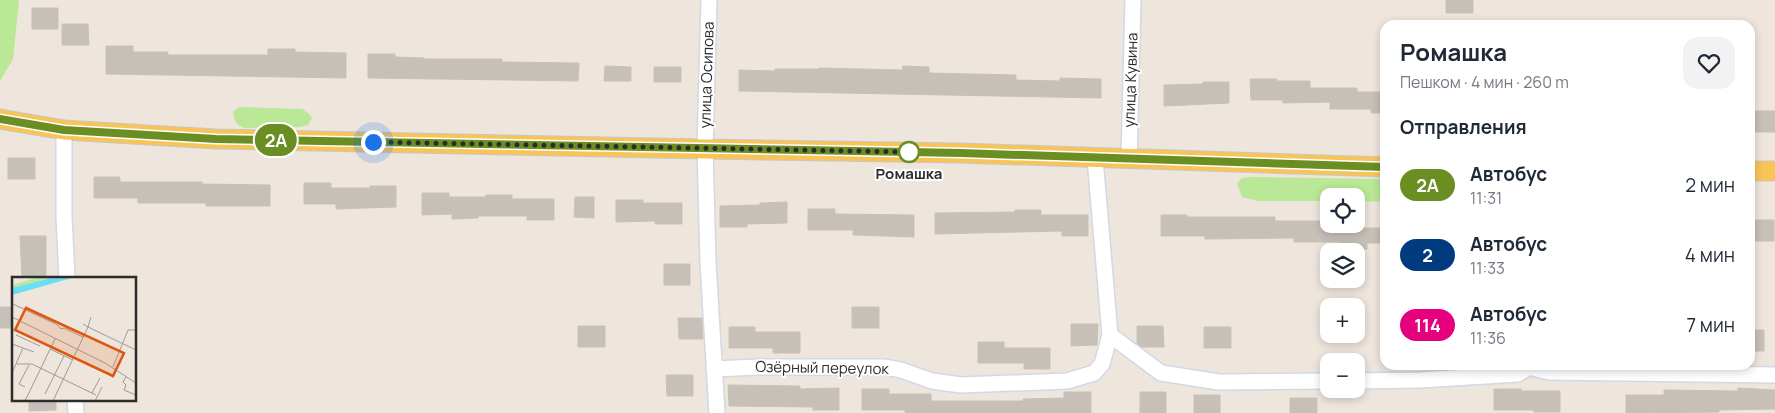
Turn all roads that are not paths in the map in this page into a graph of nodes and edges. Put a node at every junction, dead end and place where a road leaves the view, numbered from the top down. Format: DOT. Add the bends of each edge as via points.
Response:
graph roads {
  1 [pos="710,0"];
  2 [pos="1133,0"];
  3 [pos="0,119"];
  4 [pos="64,130"];
  5 [pos="705,149"];
  6 [pos="1095,158"];
  7 [pos="1129,160"];
  8 [pos="1380,168"];
  9 [pos="1755,171"];
  10 [pos="1775,171"];
  11 [pos="67,277"];
  12 [pos="1110,335"];
  13 [pos="714,369"];
  14 [pos="1524,370"];
  15 [pos="1542,370"];
  16 [pos="1775,375"];
  17 [pos="1320,381"];
  18 [pos="1365,381"];
  19 [pos="75,400"];
  20 [pos="76,413"];
  21 [pos="717,413"];
  1 -- 5 [label="street, улица Осипова"];
  2 -- 7 [label="street, улица Кувина"];
  3 -- 4 [label="main road"];
  4 -- 5 [label="main road" via="216,139"];
  4 -- 11 [label="street"];
  5 -- 6 [label="main road"];
  5 -- 13 [label="street, улица Осипова"];
  6 -- 7 [label="main road"];
  6 -- 12 [label="street"];
  7 -- 8 [label="main road"];
  9 -- 10 [label="main road"];
  12 -- 13 [label="street, Озёрный переулок" via="1102,364 1094,373 1067,381 961,385 932,381 885,367"];
  12 -- 17 [label="street" via="1161,372 1219,382"];
  13 -- 21 [label="street, улица Осипова"];
  14 -- 18 [label="street" via="1518,374"];
  15 -- 16 [label="street"];
  19 -- 20 [label="street"];
}
